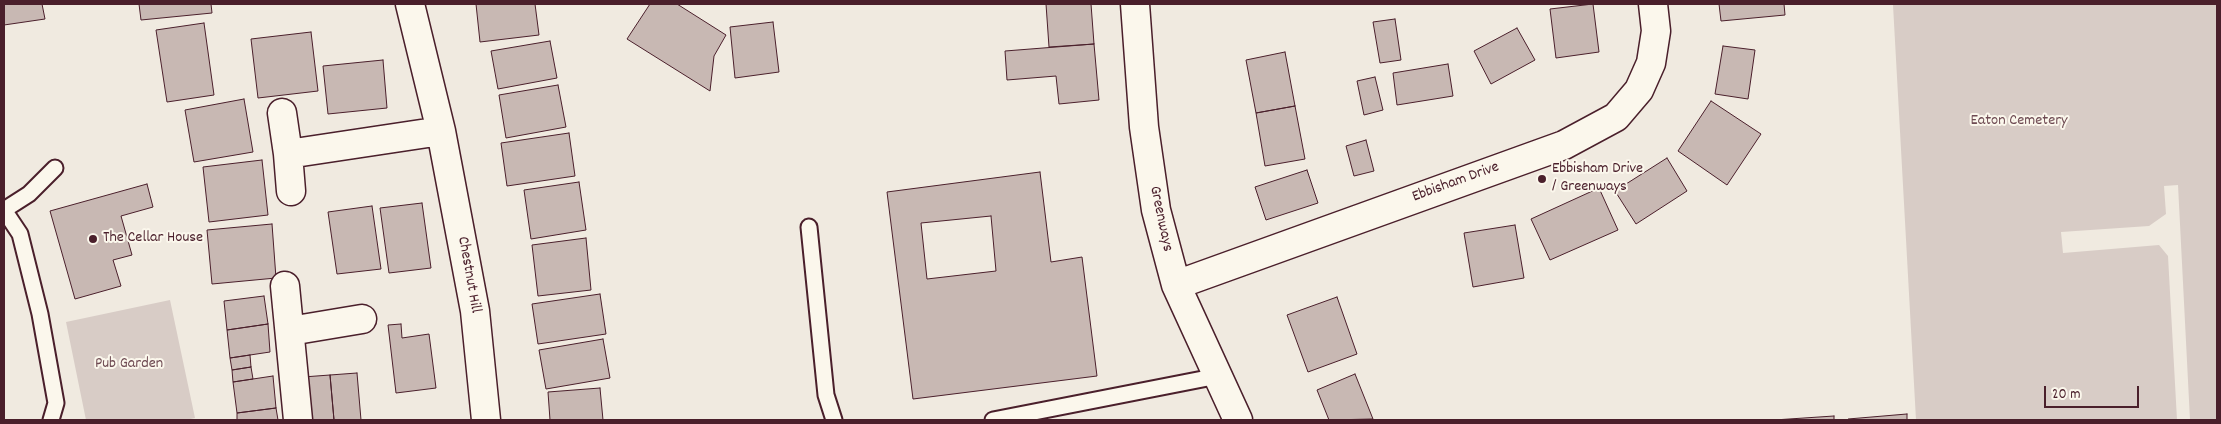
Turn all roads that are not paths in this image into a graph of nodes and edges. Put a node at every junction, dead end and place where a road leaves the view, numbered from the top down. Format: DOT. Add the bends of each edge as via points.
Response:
graph roads {
  1 [pos="410,4"];
  2 [pos="1135,4"];
  3 [pos="1653,4"];
  4 [pos="282,113"];
  5 [pos="441,131"];
  6 [pos="288,154"];
  7 [pos="55,168"];
  8 [pos="291,190"];
  9 [pos="4,210"];
  10 [pos="809,227"];
  11 [pos="1176,284"];
  12 [pos="285,286"];
  13 [pos="362,319"];
  14 [pos="290,331"];
  15 [pos="1218,376"];
  16 [pos="51,420"];
  17 [pos="298,420"];
  18 [pos="486,420"];
  19 [pos="834,420"];
  20 [pos="993,420"];
  21 [pos="1238,420"];
  1 -- 5 [label="street, Chestnut Hill"];
  2 -- 11 [label="street, Greenways" via="1144,127 1156,210"];
  3 -- 11 [label="street, Ebbisham Drive" via="1656,31 1651,63 1639,90 1616,117 1564,145"];
  4 -- 6 [label="street"];
  5 -- 6 [label="street"];
  5 -- 18 [label="street, Chestnut Hill" via="475,311"];
  6 -- 8 [label="street"];
  7 -- 9 [label="lane" via="29,194"];
  9 -- 16 [label="lane" via="20,234 40,314 56,403"];
  10 -- 19 [label="lane" via="826,395"];
  11 -- 15 [label="street, Greenways"];
  12 -- 14 [label="street"];
  13 -- 14 [label="street"];
  14 -- 17 [label="street"];
  15 -- 20 [label="lane"];
  15 -- 21 [label="street, Greenways"];
}
